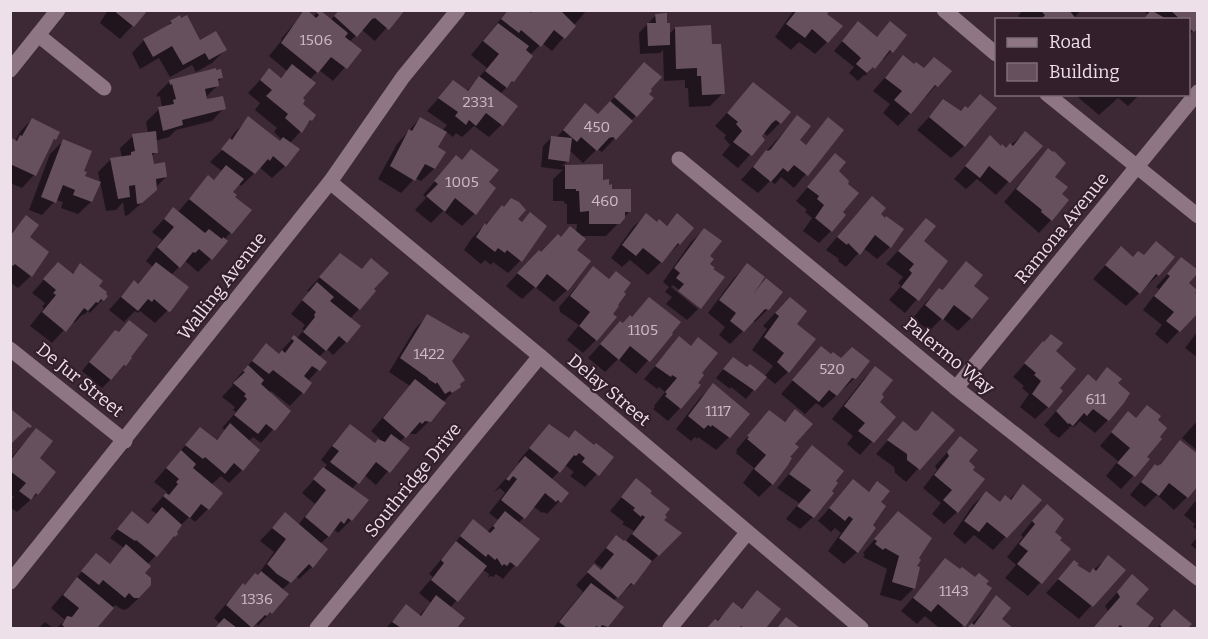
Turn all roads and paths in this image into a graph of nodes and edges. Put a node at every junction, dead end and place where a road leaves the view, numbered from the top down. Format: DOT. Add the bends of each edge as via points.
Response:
graph roads {
  1 [pos="58,10"];
  2 [pos="458,10"];
  3 [pos="944,10"];
  4 [pos="961,16"];
  5 [pos="38,35"];
  6 [pos="995,53"];
  7 [pos="10,70"];
  8 [pos="104,88"];
  9 [pos="1197,92"];
  10 [pos="1049,96"];
  11 [pos="679,159"];
  12 [pos="1137,168"];
  13 [pos="330,182"];
  14 [pos="1197,216"];
  15 [pos="10,350"];
  16 [pos="540,356"];
  17 [pos="956,388"];
  18 [pos="125,441"];
  19 [pos="747,533"];
  20 [pos="1197,578"];
  21 [pos="10,582"];
  22 [pos="316,628"];
  23 [pos="670,628"];
  24 [pos="861,628"];
  1 -- 5 [label="street"];
  2 -- 13 [label="street, Walling Avenue" via="403,77"];
  3 -- 4 [label="street"];
  4 -- 6 [label="street"];
  5 -- 7 [label="street"];
  5 -- 8 [label="street"];
  9 -- 12 [label="street, Ramona Avenue"];
  10 -- 12 [label="street"];
  11 -- 17 [label="street, Palermo Way"];
  12 -- 14 [label="street"];
  12 -- 17 [label="street, Ramona Avenue"];
  13 -- 16 [label="street, Delay Street"];
  13 -- 18 [label="street, Walling Avenue"];
  15 -- 18 [label="street, De Jur Street"];
  16 -- 19 [label="street, Delay Street"];
  16 -- 22 [label="street, Southridge Drive"];
  17 -- 20 [label="street, Palermo Way"];
  18 -- 21 [label="street, Walling Avenue"];
  19 -- 23 [label="street"];
  19 -- 24 [label="street, Delay Street"];
}
